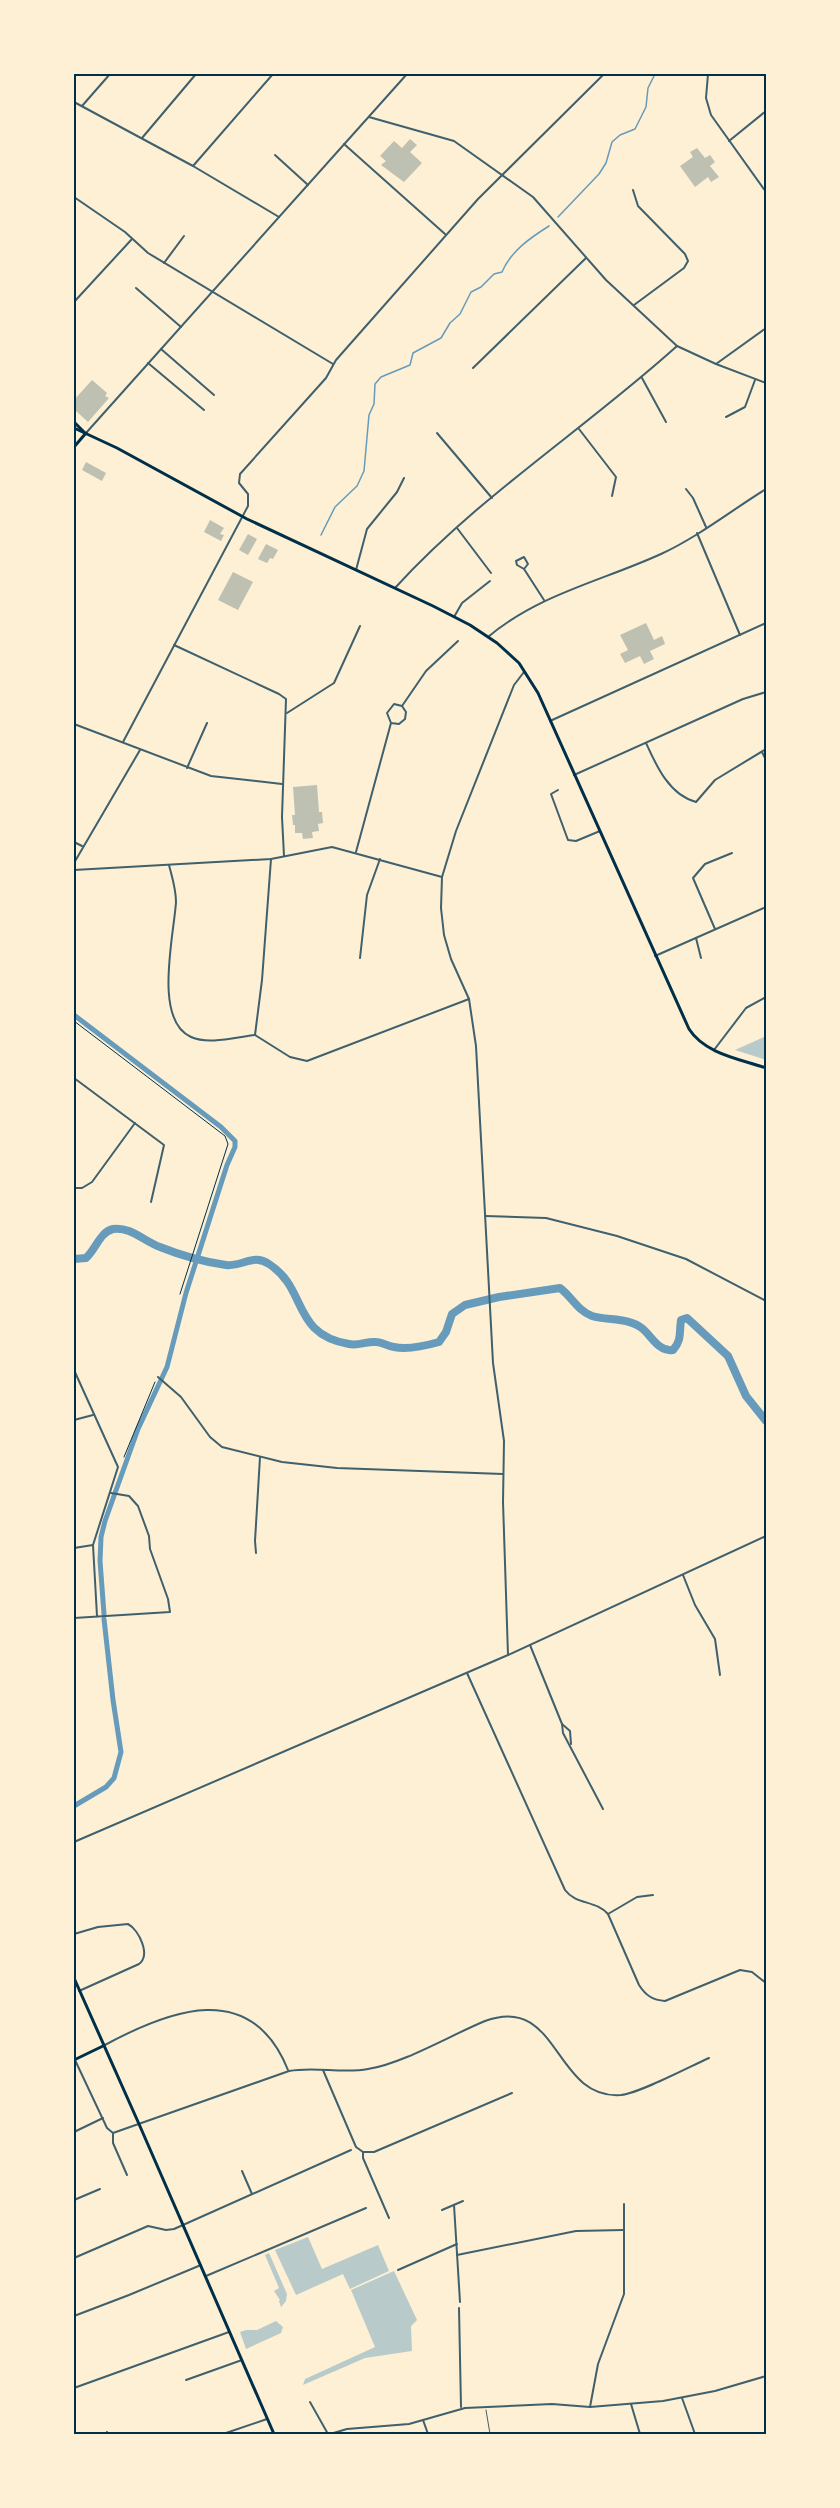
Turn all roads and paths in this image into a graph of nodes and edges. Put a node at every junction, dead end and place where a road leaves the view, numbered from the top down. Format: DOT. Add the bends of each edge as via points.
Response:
graph roads {
  1 [pos="110,74"];
  2 [pos="196,74"];
  3 [pos="273,74"];
  4 [pos="407,74"];
  5 [pos="604,74"];
  6 [pos="708,74"];
  7 [pos="74,102"];
  8 [pos="82,106"];
  9 [pos="766,111"];
  10 [pos="369,117"];
  11 [pos="141,138"];
  12 [pos="729,141"];
  13 [pos="344,144"];
  14 [pos="275,155"];
  15 [pos="193,166"];
  16 [pos="503,174"];
  17 [pos="308,185"];
  18 [pos="633,190"];
  19 [pos="766,192"];
  20 [pos="74,197"];
  21 [pos="279,217"];
  22 [pos="445,234"];
  23 [pos="184,236"];
  24 [pos="132,239"];
  25 [pos="586,258"];
  26 [pos="164,263"];
  27 [pos="136,288"];
  28 [pos="212,293"];
  29 [pos="74,302"];
  30 [pos="634,306"];
  31 [pos="181,327"];
  32 [pos="766,328"];
  33 [pos="677,346"];
  34 [pos="161,349"];
  35 [pos="148,363"];
  36 [pos="716,364"];
  37 [pos="333,365"];
  38 [pos="473,368"];
  39 [pos="642,378"];
  40 [pos="756,379"];
  41 [pos="766,383"];
  42 [pos="214,395"];
  43 [pos="204,410"];
  44 [pos="726,417"];
  45 [pos="74,422"];
  46 [pos="666,422"];
  47 [pos="74,428"];
  48 [pos="579,429"];
  49 [pos="86,433"];
  50 [pos="437,433"];
  51 [pos="74,447"];
  52 [pos="404,478"];
  53 [pos="686,489"];
  54 [pos="766,489"];
  55 [pos="612,496"];
  56 [pos="492,498"];
  57 [pos="242,517"];
  58 [pos="706,527"];
  59 [pos="457,528"];
  60 [pos="697,533"];
  61 [pos="524,569"];
  62 [pos="356,570"];
  63 [pos="491,573"];
  64 [pos="490,581"];
  65 [pos="395,588"];
  66 [pos="544,600"];
  67 [pos="454,617"];
  68 [pos="766,623"];
  69 [pos="360,626"];
  70 [pos="740,636"];
  71 [pos="488,637"];
  72 [pos="458,641"];
  73 [pos="174,645"];
  74 [pos="525,670"];
  75 [pos="766,692"];
  76 [pos="402,706"];
  77 [pos="287,713"];
  78 [pos="550,721"];
  79 [pos="207,723"];
  80 [pos="391,723"];
  81 [pos="74,724"];
  82 [pos="123,742"];
  83 [pos="646,743"];
  84 [pos="766,749"];
  85 [pos="140,750"];
  86 [pos="762,752"];
  87 [pos="766,760"];
  88 [pos="187,768"];
  89 [pos="574,775"];
  90 [pos="283,784"];
  91 [pos="558,790"];
  92 [pos="600,831"];
  93 [pos="74,842"];
  94 [pos="82,846"];
  95 [pos="356,852"];
  96 [pos="732,853"];
  97 [pos="285,856"];
  98 [pos="272,859"];
  99 [pos="380,859"];
  100 [pos="74,863"];
  101 [pos="169,865"];
  102 [pos="74,870"];
  103 [pos="442,877"];
  104 [pos="766,907"];
  105 [pos="715,929"];
  106 [pos="696,938"];
  107 [pos="655,956"];
  108 [pos="360,958"];
  109 [pos="701,958"];
  110 [pos="766,997"];
  111 [pos="469,999"];
  112 [pos="74,1021"];
  113 [pos="255,1035"];
  114 [pos="714,1050"];
  115 [pos="766,1068"];
  116 [pos="74,1078"];
  117 [pos="135,1123"];
  118 [pos="74,1188"];
  119 [pos="151,1202"];
  120 [pos="485,1216"];
  121 [pos="180,1294"];
  122 [pos="766,1301"];
  123 [pos="74,1370"];
  124 [pos="158,1377"];
  125 [pos="93,1415"];
  126 [pos="74,1420"];
  127 [pos="260,1456"];
  128 [pos="124,1457"];
  129 [pos="503,1474"];
  130 [pos="112,1493"];
  131 [pos="766,1536"];
  132 [pos="93,1545"];
  133 [pos="74,1548"];
  134 [pos="256,1553"];
  135 [pos="683,1575"];
  136 [pos="97,1616"];
  137 [pos="74,1618"];
  138 [pos="530,1645"];
  139 [pos="508,1655"];
  140 [pos="467,1673"];
  141 [pos="720,1675"];
  142 [pos="562,1724"];
  143 [pos="571,1744"];
  144 [pos="603,1809"];
  145 [pos="74,1842"];
  146 [pos="653,1895"];
  147 [pos="608,1914"];
  148 [pos="74,1934"];
  149 [pos="74,1978"];
  150 [pos="766,1983"];
  151 [pos="79,1991"];
  152 [pos="103,2046"];
  153 [pos="710,2058"];
  154 [pos="74,2060"];
  155 [pos="323,2070"];
  156 [pos="289,2071"];
  157 [pos="512,2093"];
  158 [pos="103,2118"];
  159 [pos="139,2124"];
  160 [pos="74,2132"];
  161 [pos="113,2133"];
  162 [pos="351,2150"];
  163 [pos="363,2152"];
  164 [pos="242,2171"];
  165 [pos="127,2175"];
  166 [pos="100,2189"];
  167 [pos="252,2194"];
  168 [pos="74,2200"];
  169 [pos="463,2201"];
  170 [pos="624,2204"];
  171 [pos="454,2205"];
  172 [pos="366,2208"];
  173 [pos="442,2210"];
  174 [pos="389,2218"];
  175 [pos="182,2225"];
  176 [pos="624,2230"];
  177 [pos="457,2244"];
  178 [pos="457,2255"];
  179 [pos="74,2258"];
  180 [pos="201,2265"];
  181 [pos="398,2270"];
  182 [pos="206,2276"];
  183 [pos="460,2302"];
  184 [pos="459,2308"];
  185 [pos="74,2316"];
  186 [pos="230,2332"];
  187 [pos="242,2360"];
  188 [pos="766,2376"];
  189 [pos="186,2380"];
  190 [pos="74,2388"];
  191 [pos="682,2398"];
  192 [pos="309,2402"];
  193 [pos="631,2404"];
  194 [pos="486,2407"];
  195 [pos="590,2407"];
  196 [pos="461,2409"];
  197 [pos="267,2419"];
  198 [pos="423,2420"];
  199 [pos="223,2434"];
  200 [pos="274,2434"];
  201 [pos="329,2434"];
  202 [pos="428,2434"];
  203 [pos="490,2434"];
  204 [pos="640,2434"];
  205 [pos="695,2434"];
  1 -- 8 [label="street"];
  2 -- 11 [label="street"];
  3 -- 15 [label="street"];
  4 -- 10 [label="street"];
  5 -- 16 [label="street"];
  6 -- 12 [label="street" via="706,102"];
  7 -- 8 [label="street"];
  8 -- 11 [label="street"];
  9 -- 12 [label="street"];
  10 -- 13 [label="street"];
  10 -- 16 [label="street" via="446,138"];
  11 -- 15 [label="street"];
  12 -- 19 [label="street"];
  13 -- 17 [label="street"];
  13 -- 22 [label="street"];
  14 -- 17 [label="street"];
  15 -- 21 [label="street"];
  16 -- 22 [label="street"];
  16 -- 25 [label="street" via="542,206"];
  17 -- 21 [label="street"];
  18 -- 30 [label="street" via="638,206 688,261"];
  20 -- 24 [label="street"];
  21 -- 28 [label="street"];
  22 -- 37 [label="street"];
  23 -- 26 [label="street"];
  24 -- 26 [label="street"];
  24 -- 29 [label="street"];
  25 -- 30 [label="street"];
  25 -- 38 [label="street"];
  26 -- 28 [label="street"];
  27 -- 31 [label="street"];
  28 -- 31 [label="street"];
  28 -- 37 [label="street"];
  30 -- 33 [label="street"];
  31 -- 34 [label="street"];
  32 -- 36 [label="street"];
  33 -- 36 [label="street"];
  33 -- 39 [label="street"];
  34 -- 35 [label="street"];
  34 -- 42 [label="street"];
  35 -- 43 [label="street"];
  35 -- 49 [label="street"];
  36 -- 40 [label="street"];
  37 -- 57 [label="street" via="326,378 240,475 239,483 249,499"];
  39 -- 46 [label="street"];
  39 -- 48 [label="street"];
  40 -- 41 [label="street"];
  40 -- 44 [label="street" via="745,406"];
  45 -- 49 [label="main road"];
  47 -- 49 [label="main road"];
  48 -- 55 [label="street" via="616,477"];
  48 -- 56 [label="street"];
  49 -- 51 [label="main road"];
  49 -- 57 [label="main road"];
  50 -- 56 [label="street"];
  52 -- 62 [label="street" via="367,529"];
  53 -- 58 [label="street"];
  54 -- 58 [label="street"];
  56 -- 59 [label="street"];
  57 -- 62 [label="main road"];
  57 -- 73 [label="street"];
  58 -- 60 [label="street"];
  59 -- 63 [label="street"];
  59 -- 65 [label="street"];
  60 -- 66 [label="street" via="661,554"];
  60 -- 70 [label="street"];
  61 -- 66 [label="street"];
  62 -- 65 [label="main road"];
  64 -- 67 [label="street" via="462,603"];
  65 -- 67 [label="main road"];
  66 -- 71 [label="street"];
  67 -- 71 [label="main road"];
  68 -- 70 [label="street"];
  69 -- 77 [label="street" via="334,683"];
  70 -- 78 [label="street"];
  71 -- 74 [label="main road"];
  72 -- 76 [label="street" via="426,670"];
  73 -- 77 [label="street" via="281,695 287,702"];
  73 -- 82 [label="street"];
  74 -- 78 [label="main road"];
  74 -- 103 [label="street" via="507,703 451,844"];
  75 -- 83 [label="street"];
  76 -- 80 [label="street" via="405,719 399,724"];
  76 -- 80 [label="street" via="394,704 388,709"];
  77 -- 90 [label="street"];
  78 -- 89 [label="main road"];
  79 -- 88 [label="street"];
  80 -- 95 [label="street"];
  81 -- 82 [label="street"];
  82 -- 85 [label="street"];
  83 -- 86 [label="street" via="662,777 696,802 714,780"];
  83 -- 89 [label="street"];
  84 -- 86 [label="street"];
  85 -- 88 [label="street"];
  85 -- 94 [label="street"];
  86 -- 87 [label="street"];
  88 -- 90 [label="street" via="214,777"];
  89 -- 92 [label="main road"];
  90 -- 97 [label="street"];
  91 -- 92 [label="street" via="551,794 568,840 576,842"];
  92 -- 107 [label="main road"];
  93 -- 94 [label="street"];
  94 -- 100 [label="street"];
  95 -- 97 [label="street" via="328,847"];
  95 -- 99 [label="street"];
  96 -- 105 [label="street" via="705,864 693,878"];
  97 -- 98 [label="street"];
  98 -- 101 [label="street"];
  98 -- 113 [label="street"];
  99 -- 103 [label="street"];
  99 -- 108 [label="street" via="367,895"];
  101 -- 102 [label="street"];
  101 -- 113 [label="street" via="176,895 168,996 173,1019 183,1032 198,1039"];
  103 -- 111 [label="street" via="444,935"];
  104 -- 105 [label="street"];
  105 -- 106 [label="street"];
  106 -- 107 [label="street"];
  106 -- 109 [label="street"];
  107 -- 114 [label="main road" via="689,1029 698,1041"];
  110 -- 114 [label="street" via="746,1008"];
  111 -- 113 [label="street" via="307,1061 290,1057"];
  111 -- 120 [label="street" via="476,1046"];
  112 -- 121 [label="path" via="225,1136 228,1144"];
  114 -- 115 [label="main road"];
  116 -- 117 [label="street"];
  117 -- 118 [label="street" via="92,1182"];
  117 -- 119 [label="street" via="164,1145"];
  120 -- 122 [label="street" via="552,1219 617,1236 686,1259"];
  120 -- 129 [label="street" via="493,1363 503,1428"];
  123 -- 125 [label="street"];
  124 -- 127 [label="street" via="181,1397 215,1443"];
  124 -- 128 [label="path"];
  125 -- 126 [label="street"];
  125 -- 130 [label="street" via="118,1467"];
  127 -- 129 [label="street" via="337,1468"];
  127 -- 134 [label="street"];
  129 -- 139 [label="street"];
  130 -- 132 [label="street"];
  130 -- 136 [label="street" via="129,1496 138,1506 170,1612"];
  131 -- 135 [label="street"];
  132 -- 133 [label="street"];
  132 -- 136 [label="street"];
  135 -- 138 [label="street"];
  135 -- 141 [label="street" via="715,1639"];
  136 -- 137 [label="street"];
  138 -- 139 [label="street"];
  138 -- 142 [label="street"];
  139 -- 140 [label="street"];
  140 -- 145 [label="street"];
  140 -- 147 [label="street" via="565,1890 573,1899 599,1906"];
  142 -- 143 [label="street"];
  142 -- 143 [label="street" via="570,1731"];
  143 -- 144 [label="street"];
  146 -- 147 [label="street" via="637,1897"];
  147 -- 150 [label="street" via="639,1985 657,2000 674,1998 740,1970 752,1972"];
  148 -- 151 [label="street" via="128,1924 135,1930 145,1954 140,1964"];
  149 -- 151 [label="main road"];
  151 -- 152 [label="main road"];
  152 -- 154 [label="main road"];
  152 -- 156 [label="street" via="181,2013 220,2011 262,2031"];
  152 -- 159 [label="main road"];
  153 -- 155 [label="street" via="630,2092 604,2093 579,2080 537,2026 507,2015 381,2066"];
  154 -- 158 [label="street"];
  155 -- 156 [label="street"];
  155 -- 163 [label="street" via="356,2147"];
  156 -- 159 [label="street"];
  157 -- 163 [label="street" via="374,2152"];
  158 -- 160 [label="street"];
  158 -- 161 [label="street"];
  159 -- 161 [label="street"];
  159 -- 175 [label="main road"];
  161 -- 165 [label="street" via="113,2143"];
  162 -- 167 [label="street"];
  163 -- 174 [label="street"];
  164 -- 167 [label="street"];
  166 -- 168 [label="street"];
  167 -- 175 [label="street"];
  169 -- 171 [label="street"];
  170 -- 176 [label="street"];
  171 -- 173 [label="street"];
  171 -- 177 [label="street"];
  172 -- 182 [label="street"];
  175 -- 179 [label="street" via="169,2230 148,2226"];
  175 -- 180 [label="main road"];
  176 -- 178 [label="street" via="576,2231"];
  176 -- 195 [label="street" via="624,2294 598,2364"];
  177 -- 178 [label="street"];
  177 -- 181 [label="street"];
  178 -- 183 [label="street"];
  180 -- 182 [label="main road"];
  180 -- 185 [label="street"];
  182 -- 186 [label="main road"];
  184 -- 196 [label="street"];
  186 -- 187 [label="main road"];
  186 -- 190 [label="street"];
  187 -- 189 [label="street"];
  187 -- 197 [label="main road"];
  188 -- 191 [label="street"];
  191 -- 193 [label="street"];
  191 -- 205 [label="street"];
  192 -- 201 [label="street"];
  193 -- 195 [label="street"];
  193 -- 204 [label="street"];
  194 -- 195 [label="street"];
  194 -- 196 [label="street"];
  194 -- 203 [label="lane"];
  196 -- 198 [label="street"];
  197 -- 199 [label="street"];
  197 -- 200 [label="main road"];
  198 -- 201 [label="street"];
  198 -- 202 [label="street"];
}
